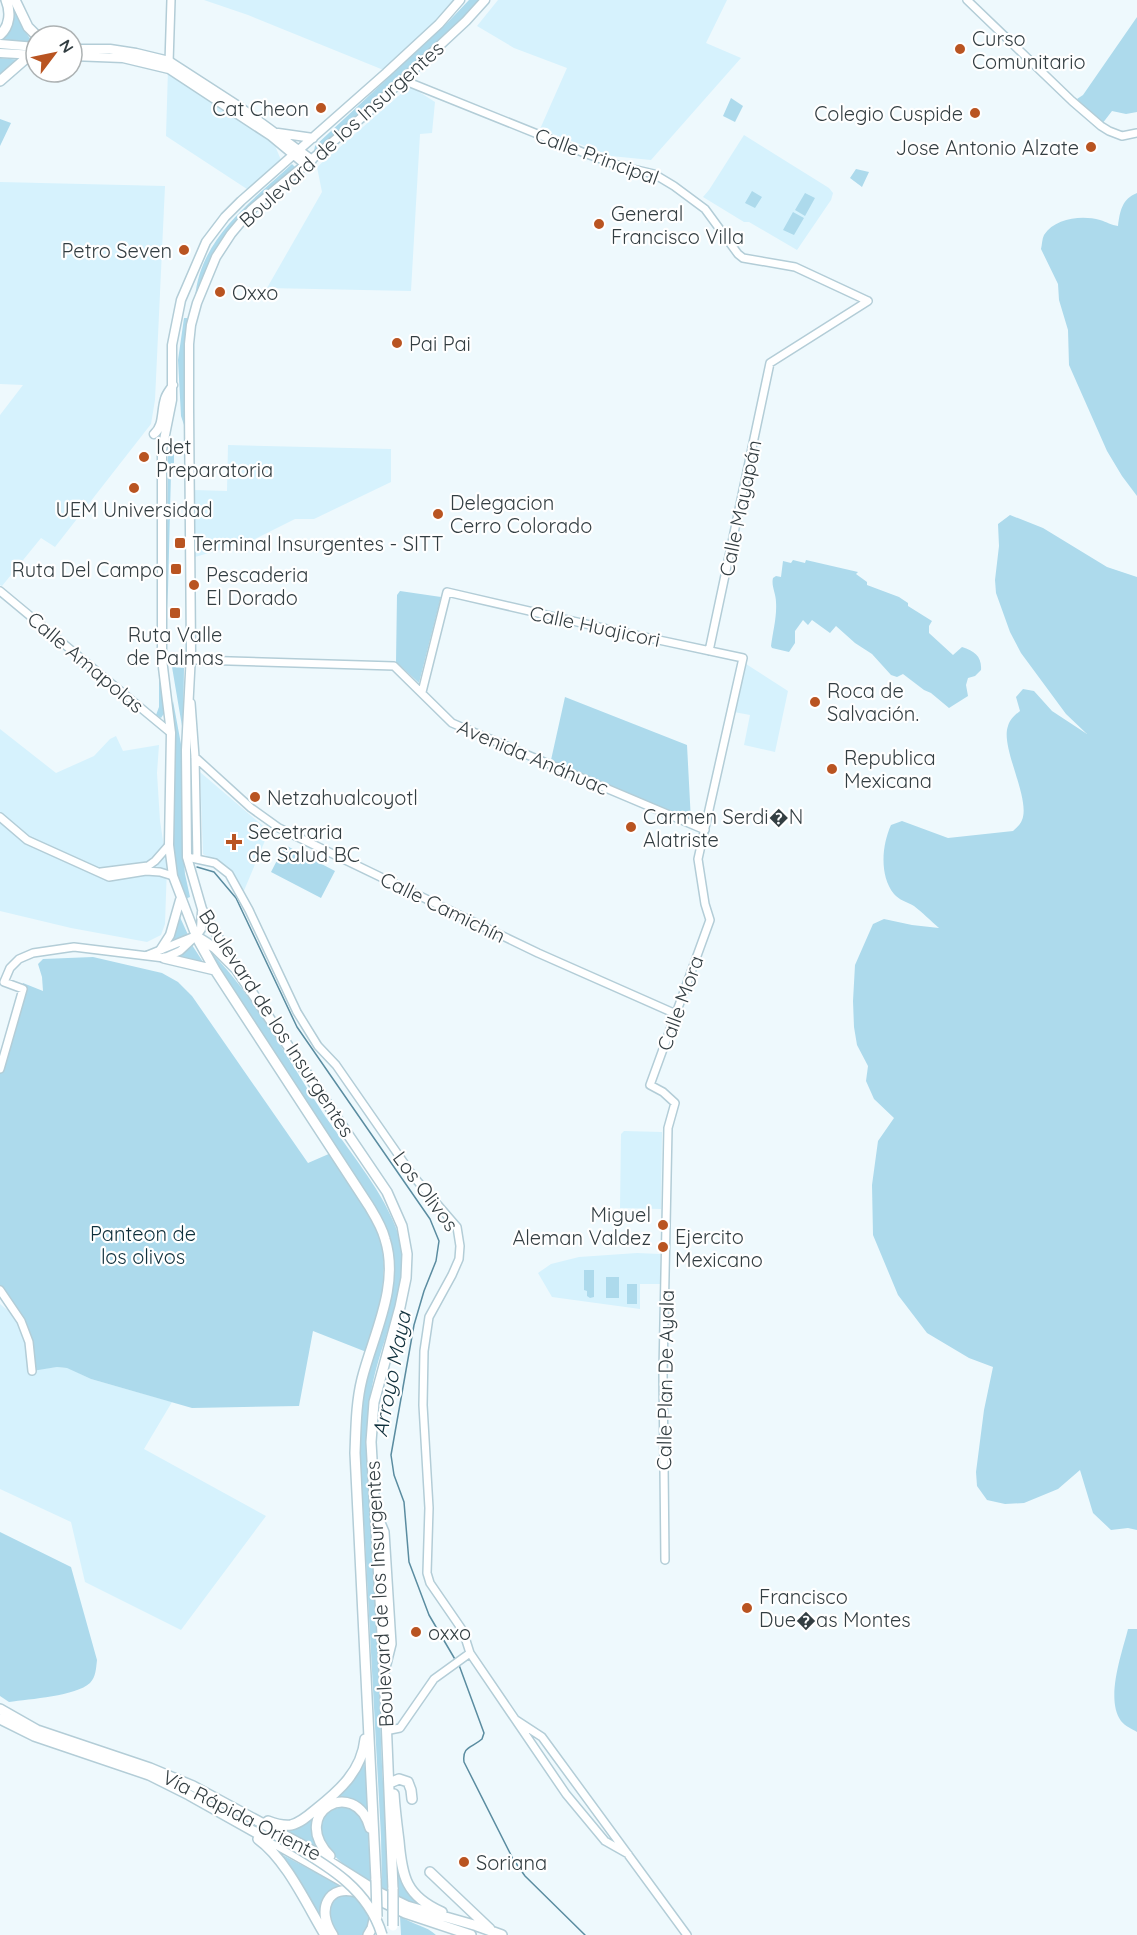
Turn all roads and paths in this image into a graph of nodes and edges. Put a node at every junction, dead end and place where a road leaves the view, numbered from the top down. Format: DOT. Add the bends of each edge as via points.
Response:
graph roads {
  1 [pos="6,0"];
  2 [pos="15,0"];
  3 [pos="171,0"];
  4 [pos="460,0"];
  5 [pos="485,0"];
  6 [pos="968,0"];
  7 [pos="27,24"];
  8 [pos="0,35"];
  9 [pos="0,44"];
  10 [pos="84,48"];
  11 [pos="24,50"];
  12 [pos="0,52"];
  13 [pos="24,52"];
  14 [pos="84,56"];
  15 [pos="24,61"];
  16 [pos="169,65"];
  17 [pos="403,80"];
  18 [pos="0,81"];
  19 [pos="1137,133"];
  20 [pos="275,136"];
  21 [pos="313,138"];
  22 [pos="297,152"];
  23 [pos="309,162"];
  24 [pos="282,166"];
  25 [pos="770,363"];
  26 [pos="173,385"];
  27 [pos="154,434"];
  28 [pos="0,591"];
  29 [pos="709,651"];
  30 [pos="162,659"];
  31 [pos="191,659"];
  32 [pos="189,692"];
  33 [pos="422,692"];
  34 [pos="171,733"];
  35 [pos="195,757"];
  36 [pos="0,818"];
  37 [pos="705,830"];
  38 [pos="169,845"];
  39 [pos="187,857"];
  40 [pos="197,859"];
  41 [pos="101,872"];
  42 [pos="173,876"];
  43 [pos="179,896"];
  44 [pos="198,899"];
  45 [pos="202,909"];
  46 [pos="196,936"];
  47 [pos="162,953"];
  48 [pos="236,969"];
  49 [pos="214,970"];
  50 [pos="676,1014"];
  51 [pos="0,1069"];
  52 [pos="675,1103"];
  53 [pos="0,1290"];
  54 [pos="32,1371"];
  55 [pos="665,1560"];
  56 [pos="467,1655"];
  57 [pos="384,1672"];
  58 [pos="366,1679"];
  59 [pos="0,1709"];
  60 [pos="513,1718"];
  61 [pos="0,1719"];
  62 [pos="390,1730"];
  63 [pos="392,1782"];
  64 [pos="576,1784"];
  65 [pos="193,1786"];
  66 [pos="564,1791"];
  67 [pos="412,1799"];
  68 [pos="236,1808"];
  69 [pos="230,1818"];
  70 [pos="374,1843"];
  71 [pos="628,1854"];
  72 [pos="342,1869"];
  73 [pos="430,1872"];
  74 [pos="372,1898"];
  75 [pos="421,1919"];
  76 [pos="376,1924"];
  77 [pos="481,1927"];
  78 [pos="394,1930"];
  79 [pos="492,1931"];
  80 [pos="325,1935"];
  81 [pos="333,1935"];
  82 [pos="368,1935"];
  83 [pos="380,1935"];
  84 [pos="441,1935"];
  85 [pos="471,1935"];
  86 [pos="502,1935"];
  87 [pos="687,1935"];
  1 -- 8 [label="highway" via="8,23"];
  2 -- 7 [label="highway"];
  3 -- 16 [label="street"];
  4 -- 21 [label="main road, Boulevard de los Insurgentes" via="431,32"];
  5 -- 17 [label="main road, Boulevard de los Insurgentes"];
  6 -- 19 [label="street" via="1101,126 1122,136"];
  9 -- 11 [label="main road"];
  10 -- 16 [label="main road" via="136,52"];
  12 -- 13 [label="main road"];
  14 -- 16 [label="main road"];
  15 -- 18 [label="highway"];
  16 -- 20 [label="main road"];
  17 -- 23 [label="main road, Boulevard de los Insurgentes"];
  17 -- 25 [label="street, Calle Principal" via="587,154 654,174 705,209 743,258 795,267 868,301"];
  20 -- 21 [label="main road"];
  20 -- 22 [label="main road"];
  20 -- 24 [label="main road"];
  21 -- 22 [label="main road, Boulevard de los Insurgentes"];
  22 -- 23 [label="main road"];
  22 -- 24 [label="main road, Boulevard de los Insurgentes"];
  23 -- 31 [label="main road, Boulevard de los Insurgentes" via="251,210 231,234 216,257 191,325"];
  24 -- 26 [label="main road, Boulevard de los Insurgentes" via="241,201 206,242 176,321"];
  25 -- 29 [label="street, Calle Mayapán"];
  26 -- 27 [label="main road" via="165,397 161,423"];
  26 -- 30 [label="main road, Boulevard de los Insurgentes" via="162,450"];
  28 -- 34 [label="street, Calle Amapolas"];
  29 -- 33 [label="street, Calle Huajicori" via="447,592"];
  29 -- 37 [label="street, Calle Huajicori" via="743,658"];
  30 -- 31 [label="street, Avenida Anáhuac"];
  30 -- 34 [label="main road, Boulevard de los Insurgentes"];
  31 -- 32 [label="main road, Boulevard de los Insurgentes"];
  31 -- 33 [label="street, Avenida Anáhuac" via="394,666"];
  32 -- 35 [label="street"];
  32 -- 39 [label="main road, Boulevard de los Insurgentes"];
  33 -- 37 [label="street, Avenida Anáhuac" via="452,723"];
  34 -- 38 [label="main road, Boulevard de los Insurgentes"];
  35 -- 40 [label="street"];
  35 -- 50 [label="street, Calle Camichín" via="279,828 538,953"];
  36 -- 41 [label="street" via="27,840"];
  37 -- 50 [label="street, Calle Mora" via="698,859 710,920"];
  38 -- 41 [label="street" via="148,866"];
  38 -- 42 [label="main road, Boulevard de los Insurgentes"];
  39 -- 40 [label="street, Los Olivos"];
  39 -- 44 [label="main road, Boulevard de los Insurgentes"];
  40 -- 56 [label="street, Los Olivos" via="214,863 229,874 297,1012 318,1046 336,1065 413,1176 457,1227 459,1259 429,1317 423,1405 429,1508 427,1573 463,1631"];
  41 -- 42 [label="street" via="109,877 147,872"];
  42 -- 43 [label="main road, Boulevard de los Insurgentes"];
  43 -- 44 [label="main road" via="188,903"];
  43 -- 46 [label="main road, Boulevard de los Insurgentes"];
  43 -- 47 [label="main road"];
  44 -- 45 [label="main road, Boulevard de los Insurgentes"];
  45 -- 46 [label="main road" via="201,929"];
  45 -- 48 [label="main road, Boulevard de los Insurgentes"];
  46 -- 47 [label="street" via="180,951"];
  46 -- 48 [label="highway"];
  46 -- 49 [label="highway, Boulevard de los Insurgentes"];
  47 -- 49 [label="highway"];
  47 -- 51 [label="street" via="74,947 19,958 4,982 23,989"];
  48 -- 57 [label="highway, Boulevard de los Insurgentes" via="387,1192 402,1226 406,1278 374,1402 371,1442 374,1507 384,1532 391,1644"];
  49 -- 58 [label="highway, Boulevard de los Insurgentes" via="369,1206 387,1242 387,1292 362,1377 356,1414"];
  50 -- 52 [label="street, Calle Mora" via="650,1085"];
  52 -- 55 [label="street, Calle Plan De Ayala" via="668,1128 663,1372"];
  53 -- 54 [label="street" via="21,1321 29,1342"];
  56 -- 60 [label="street, Los Olivos"];
  56 -- 62 [label="street" via="434,1679 400,1728"];
  57 -- 62 [label="highway"];
  57 -- 78 [label="highway, Boulevard de los Insurgentes, bridge"];
  58 -- 68 [label="highway" via="363,1750 340,1790 290,1825"];
  58 -- 70 [label="highway, Boulevard de los Insurgentes"];
  59 -- 65 [label="highway, Vía Rápida Oriente" via="37,1730"];
  60 -- 64 [label="street" via="542,1737"];
  60 -- 66 [label="street, Los Olivos"];
  61 -- 69 [label="highway" via="34,1736 148,1776"];
  62 -- 63 [label="highway"];
  63 -- 67 [label="highway" via="408,1782"];
  63 -- 77 [label="highway" via="402,1869 409,1888 428,1905"];
  64 -- 66 [label="street"];
  64 -- 71 [label="street"];
  65 -- 68 [label="highway, Vía Rápida Oriente"];
  65 -- 83 [label="highway, bridge" via="321,1863 355,1888 372,1910"];
  66 -- 71 [label="street, Los Olivos" via="605,1841"];
  68 -- 72 [label="highway, Vía Rápida Oriente"];
  69 -- 74 [label="highway"];
  69 -- 80 [label="highway" via="276,1856"];
  70 -- 72 [label="highway" via="360,1808 345,1803 328,1807 317,1821 316,1837"];
  70 -- 76 [label="highway, Boulevard de los Insurgentes, bridge"];
  71 -- 87 [label="street"];
  72 -- 77 [label="highway, Vía Rápida Oriente" via="407,1906"];
  73 -- 79 [label="highway"];
  74 -- 75 [label="highway"];
  74 -- 81 [label="highway" via="348,1890 330,1897 324,1914"];
  75 -- 84 [label="highway"];
  75 -- 85 [label="highway"];
  76 -- 82 [label="highway"];
  76 -- 83 [label="highway, Boulevard de los Insurgentes"];
  77 -- 79 [label="highway"];
  79 -- 86 [label="highway"];
}
